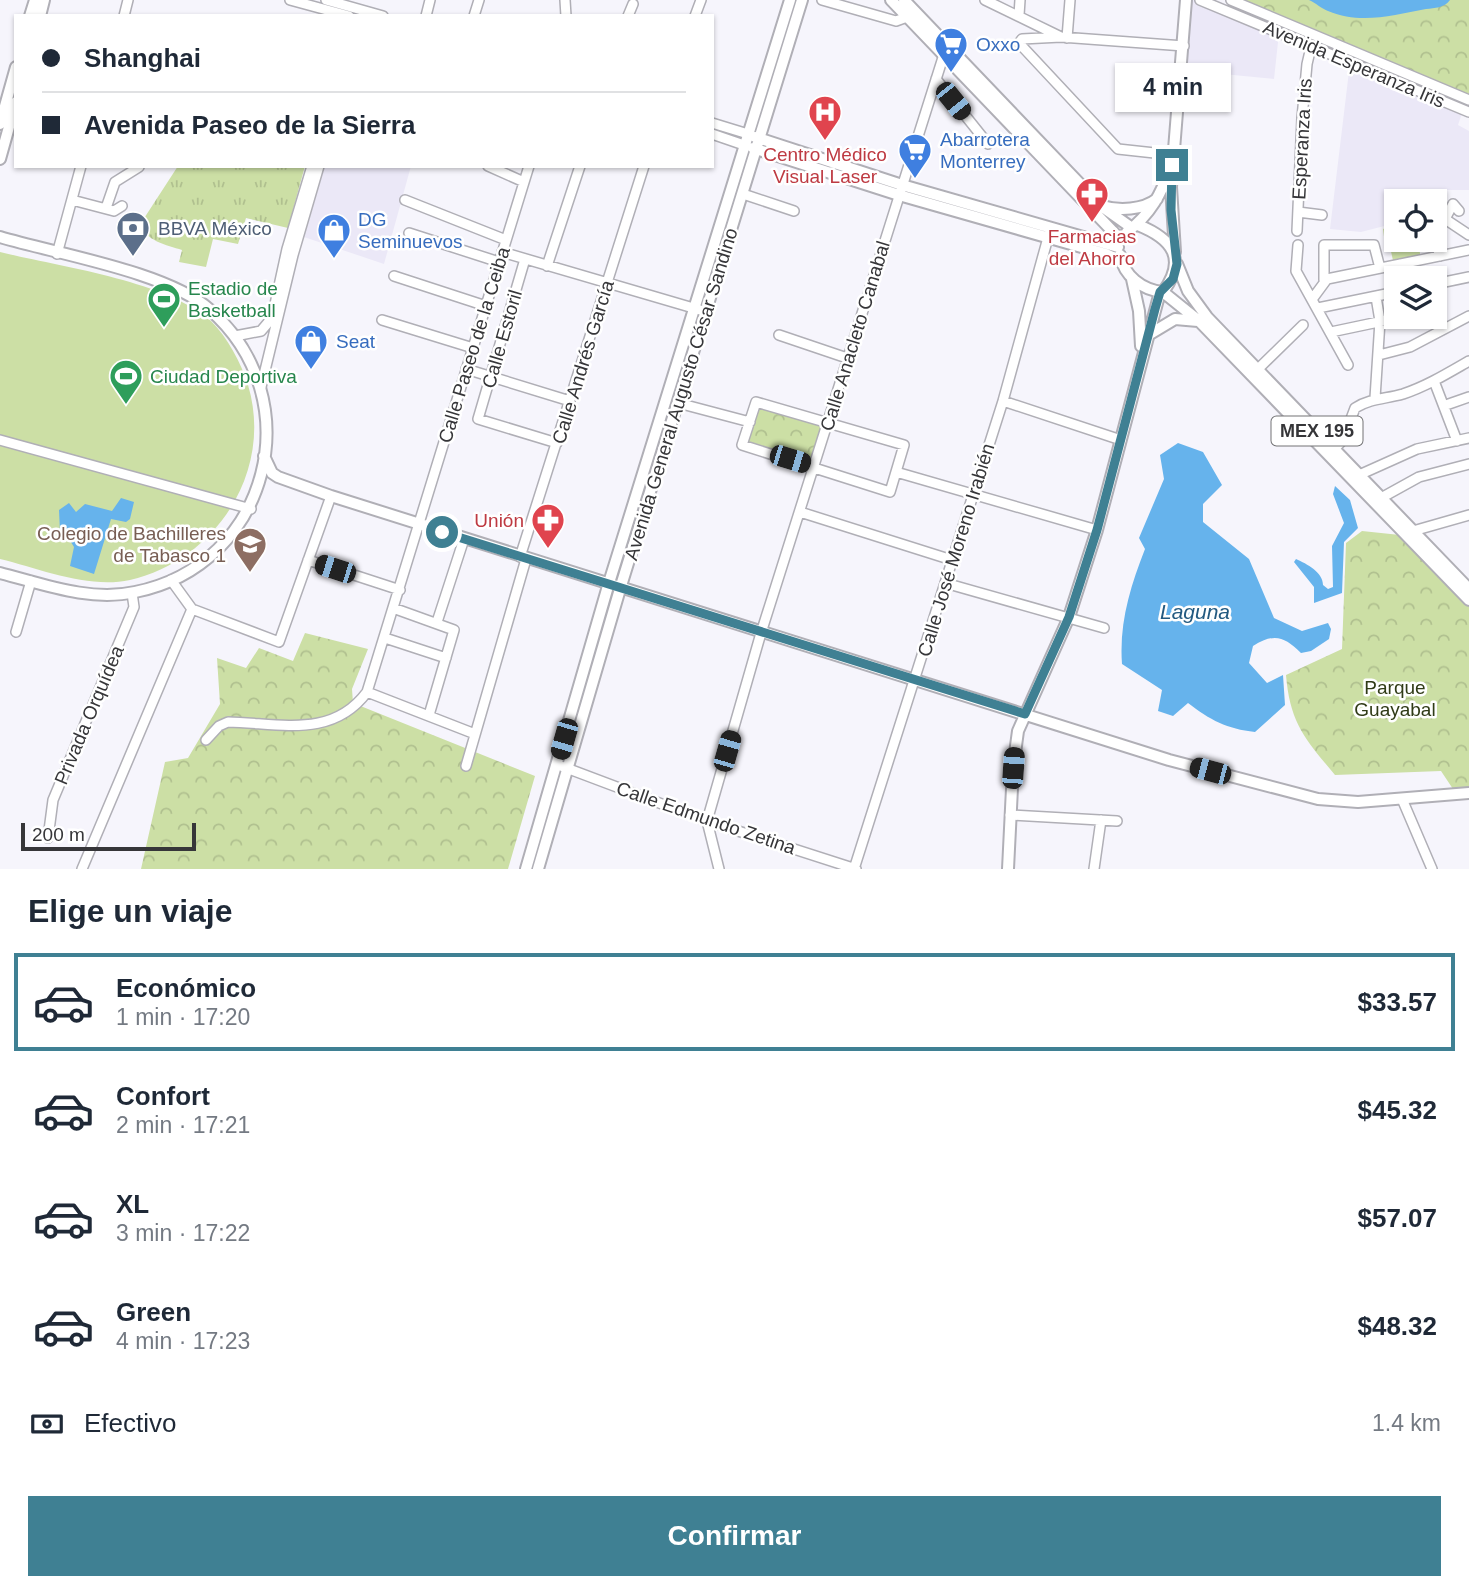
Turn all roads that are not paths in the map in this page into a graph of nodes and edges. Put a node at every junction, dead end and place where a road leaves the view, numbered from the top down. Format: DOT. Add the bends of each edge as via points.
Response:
graph roads {
  1 [pos="290,0"];
  2 [pos="326,0"];
  3 [pos="790,0"];
  4 [pos="802,0"];
  5 [pos="822,0"];
  6 [pos="891,0"];
  7 [pos="904,0"];
  8 [pos="985,0"];
  9 [pos="1020,0"];
  10 [pos="1070,0"];
  11 [pos="1186,0"];
  12 [pos="1200,0"];
  13 [pos="1231,0"];
  14 [pos="316,3"];
  15 [pos="633,4"];
  16 [pos="344,14"];
  17 [pos="375,14"];
  18 [pos="629,14"];
  19 [pos="1019,15"];
  20 [pos="907,17"];
  21 [pos="1064,37"];
  22 [pos="1184,46"];
  23 [pos="1311,47"];
  24 [pos="945,49"];
  25 [pos="14,74"];
  26 [pos="1408,74"];
  27 [pos="936,79"];
  28 [pos="1404,85"];
  29 [pos="1469,100"];
  30 [pos="14,109"];
  31 [pos="1469,112"];
  32 [pos="0,124"];
  33 [pos="714,124"];
  34 [pos="714,134"];
  35 [pos="746,139"];
  36 [pos="759,144"];
  37 [pos="988,144"];
  38 [pos="0,159"];
  39 [pos="1173,160"];
  40 [pos="80,168"];
  41 [pos="138,168"];
  42 [pos="311,168"];
  43 [pos="319,168"];
  44 [pos="492,168"];
  45 [pos="528,168"];
  46 [pos="579,168"];
  47 [pos="644,168"];
  48 [pos="524,182"];
  49 [pos="901,190"];
  50 [pos="743,194"];
  51 [pos="1159,197"];
  52 [pos="72,200"];
  53 [pos="405,200"];
  54 [pos="1099,204"];
  55 [pos="122,206"];
  56 [pos="106,208"];
  57 [pos="794,211"];
  58 [pos="1460,211"];
  59 [pos="1298,212"];
  60 [pos="1322,215"];
  61 [pos="1135,227"];
  62 [pos="1297,231"];
  63 [pos="409,233"];
  64 [pos="1049,233"];
  65 [pos="1469,235"];
  66 [pos="0,237"];
  67 [pos="506,240"];
  68 [pos="1119,243"];
  69 [pos="1298,245"];
  70 [pos="1469,250"];
  71 [pos="502,252"];
  72 [pos="1439,252"];
  73 [pos="57,254"];
  74 [pos="1440,256"];
  75 [pos="525,259"];
  76 [pos="1176,259"];
  77 [pos="1121,261"];
  78 [pos="499,262"];
  79 [pos="1400,264"];
  80 [pos="547,266"];
  81 [pos="1380,268"];
  82 [pos="286,269"];
  83 [pos="394,276"];
  84 [pos="1130,277"];
  85 [pos="1469,277"];
  86 [pos="1324,280"];
  87 [pos="1447,282"];
  88 [pos="607,283"];
  89 [pos="1162,292"];
  90 [pos="1384,294"];
  91 [pos="1376,296"];
  92 [pos="1313,298"];
  93 [pos="486,306"];
  94 [pos="695,308"];
  95 [pos="1318,308"];
  96 [pos="707,312"];
  97 [pos="1469,316"];
  98 [pos="382,320"];
  99 [pos="1384,320"];
  100 [pos="1199,321"];
  101 [pos="1380,321"];
  102 [pos="1303,324"];
  103 [pos="1331,332"];
  104 [pos="779,335"];
  105 [pos="235,336"];
  106 [pos="1148,336"];
  107 [pos="473,348"];
  108 [pos="1379,355"];
  109 [pos="848,358"];
  110 [pos="1141,358"];
  111 [pos="1469,361"];
  112 [pos="1348,365"];
  113 [pos="466,369"];
  114 [pos="1258,369"];
  115 [pos="491,376"];
  116 [pos="1434,381"];
  117 [pos="261,387"];
  118 [pos="1469,397"];
  119 [pos="1375,398"];
  120 [pos="570,401"];
  121 [pos="1003,401"];
  122 [pos="678,403"];
  123 [pos="1446,405"];
  124 [pos="750,422"];
  125 [pos="828,424"];
  126 [pos="1469,439"];
  127 [pos="0,440"];
  128 [pos="1121,440"];
  129 [pos="1457,441"];
  130 [pos="557,443"];
  131 [pos="1334,449"];
  132 [pos="264,456"];
  133 [pos="1469,464"];
  134 [pos="814,466"];
  135 [pos="896,472"];
  136 [pos="1359,475"];
  137 [pos="288,481"];
  138 [pos="257,486"];
  139 [pos="973,495"];
  140 [pos="331,496"];
  141 [pos="1381,498"];
  142 [pos="251,509"];
  143 [pos="800,512"];
  144 [pos="1469,515"];
  145 [pos="421,525"];
  146 [pos="1097,530"];
  147 [pos="1413,531"];
  148 [pos="464,539"];
  149 [pos="523,558"];
  150 [pos="308,560"];
  151 [pos="952,560"];
  152 [pos="0,573"];
  153 [pos="171,580"];
  154 [pos="31,581"];
  155 [pos="945,583"];
  156 [pos="608,586"];
  157 [pos="620,589"];
  158 [pos="1469,589"];
  159 [pos="400,590"];
  160 [pos="132,593"];
  161 [pos="1469,600"];
  162 [pos="393,608"];
  163 [pos="192,609"];
  164 [pos="1069,617"];
  165 [pos="437,622"];
  166 [pos="1104,628"];
  167 [pos="16,632"];
  168 [pos="761,633"];
  169 [pos="385,638"];
  170 [pos="446,657"];
  171 [pos="916,680"];
  172 [pos="367,692"];
  173 [pos="1025,714"];
  174 [pos="429,715"];
  175 [pos="475,734"];
  176 [pos="206,740"];
  177 [pos="556,765"];
  178 [pos="466,766"];
  179 [pos="568,769"];
  180 [pos="1469,793"];
  181 [pos="1402,799"];
  182 [pos="1010,815"];
  183 [pos="1101,820"];
  184 [pos="707,821"];
  185 [pos="1117,821"];
  186 [pos="48,838"];
  187 [pos="82,869"];
  188 [pos="526,869"];
  189 [pos="538,869"];
  190 [pos="719,869"];
  191 [pos="855,869"];
  192 [pos="1008,869"];
  193 [pos="1094,869"];
  194 [pos="1432,869"];
  1 -- 14 [label="street"];
  2 -- 17 [label="street"];
  3 -- 35 [label="main road, Avenida General Augusto César Sandino"];
  4 -- 36 [label="main road, Avenida General Augusto César Sandino"];
  5 -- 20 [label="street" via="896,21"];
  6 -- 20 [label="main road"];
  7 -- 24 [label="main road"];
  8 -- 19 [label="street"];
  9 -- 19 [label="street"];
  10 -- 21 [label="street"];
  11 -- 22 [label="main road"];
  12 -- 23 [label="street, Avenida Esperanza Iris"];
  13 -- 26 [label="street, Avenida Esperanza Iris"];
  14 -- 16 [label="street"];
  15 -- 18 [label="street"];
  19 -- 21 [label="street"];
  20 -- 24 [label="main road"];
  21 -- 22 [label="street"];
  21 -- 39 [label="street" via="1019,42 1118,149"];
  22 -- 39 [label="main road"];
  23 -- 28 [label="street, Avenida Esperanza Iris"];
  23 -- 59 [label="street, Esperanza Iris"];
  24 -- 27 [label="street, Calle Anacleto Canabal"];
  24 -- 54 [label="main road"];
  24 -- 68 [label="main road"];
  25 -- 32 [label="main road"];
  26 -- 28 [label="street"];
  26 -- 29 [label="street, Avenida Esperanza Iris"];
  27 -- 37 [label="street"];
  27 -- 49 [label="street, Calle Anacleto Canabal"];
  28 -- 31 [label="street, Avenida Esperanza Iris"];
  30 -- 38 [label="main road"];
  33 -- 35 [label="street"];
  34 -- 35 [label="street"];
  35 -- 36 [label="main road"];
  35 -- 94 [label="main road, Avenida General Augusto César Sandino"];
  36 -- 49 [label="main road"];
  36 -- 50 [label="main road, Avenida General Augusto César Sandino"];
  39 -- 51 [label="main road"];
  39 -- 76 [label="main road" via="1171,210"];
  40 -- 52 [label="street"];
  41 -- 56 [label="street" via="115,183"];
  42 -- 82 [label="street"];
  43 -- 82 [label="street"];
  44 -- 48 [label="street"];
  45 -- 48 [label="street, Calle Paseo de la Ceiba"];
  46 -- 80 [label="street"];
  47 -- 88 [label="street, Calle Andrés García"];
  48 -- 67 [label="street, Calle Paseo de la Ceiba"];
  49 -- 64 [label="main road"];
  49 -- 109 [label="street, Calle Anacleto Canabal"];
  50 -- 57 [label="street"];
  50 -- 96 [label="main road, Avenida General Augusto César Sandino"];
  51 -- 54 [label="main road" via="1125,209"];
  51 -- 61 [label="main road"];
  52 -- 56 [label="street"];
  52 -- 73 [label="street"];
  53 -- 67 [label="street"];
  54 -- 61 [label="main road"];
  55 -- 56 [label="street" via="114,211"];
  58 -- 65 [label="street" via="1453,204 1444,218"];
  59 -- 60 [label="street"];
  59 -- 62 [label="street, Esperanza Iris"];
  61 -- 68 [label="main road"];
  61 -- 76 [label="main road" via="1156,234"];
  63 -- 78 [label="street"];
  64 -- 68 [label="main road"];
  64 -- 77 [label="main road"];
  64 -- 121 [label="street, Calle José Moreno Irabién"];
  66 -- 73 [label="main road"];
  67 -- 71 [label="street, Calle Paseo de la Ceiba"];
  68 -- 77 [label="main road"];
  69 -- 92 [label="street" via="1296,270"];
  70 -- 74 [label="street"];
  71 -- 75 [label="street"];
  71 -- 78 [label="street, Calle Paseo de la Ceiba"];
  72 -- 74 [label="street"];
  73 -- 105 [label="main road" via="169,283 211,310"];
  74 -- 79 [label="street"];
  75 -- 80 [label="street"];
  75 -- 115 [label="street, Calle Estoril"];
  76 -- 89 [label="main road" via="1173,279"];
  76 -- 114 [label="main road, MEX 195" via="1196,304"];
  77 -- 84 [label="main road"];
  78 -- 93 [label="street, Calle Paseo de la Ceiba"];
  79 -- 81 [label="street"];
  80 -- 88 [label="street"];
  81 -- 86 [label="street"];
  81 -- 86 [label="street" via="1374,244 1324,245"];
  82 -- 105 [label="street" via="268,327"];
  82 -- 117 [label="street"];
  83 -- 93 [label="street"];
  84 -- 89 [label="main road"];
  84 -- 110 [label="main road" via="1139,311"];
  85 -- 87 [label="street"];
  86 -- 92 [label="street"];
  88 -- 94 [label="street"];
  88 -- 120 [label="street, Calle Andrés García"];
  89 -- 100 [label="main road, MEX 195"];
  89 -- 106 [label="main road"];
  90 -- 91 [label="street"];
  91 -- 95 [label="street"];
  91 -- 101 [label="street"];
  92 -- 95 [label="street"];
  93 -- 107 [label="street, Calle Paseo de la Ceiba"];
  94 -- 96 [label="street"];
  94 -- 156 [label="main road, Avenida General Augusto César Sandino"];
  95 -- 103 [label="street"];
  96 -- 122 [label="main road, Avenida General Augusto César Sandino"];
  97 -- 108 [label="street" via="1413,346"];
  98 -- 107 [label="street"];
  99 -- 101 [label="street"];
  100 -- 106 [label="main road" via="1175,319"];
  100 -- 161 [label="main road, MEX 195"];
  101 -- 103 [label="street"];
  101 -- 108 [label="street"];
  102 -- 114 [label="street"];
  103 -- 112 [label="street"];
  104 -- 109 [label="street"];
  105 -- 117 [label="main road"];
  106 -- 110 [label="main road"];
  107 -- 113 [label="street, Calle Paseo de la Ceiba"];
  108 -- 119 [label="street"];
  109 -- 125 [label="street, Calle Anacleto Canabal"];
  110 -- 128 [label="main road"];
  111 -- 116 [label="street"];
  113 -- 115 [label="street"];
  113 -- 145 [label="street, Calle Paseo de la Ceiba"];
  114 -- 131 [label="main road, MEX 195"];
  115 -- 120 [label="street"];
  115 -- 130 [label="street, Calle Estoril" via="478,419"];
  116 -- 119 [label="street" via="1402,394"];
  116 -- 123 [label="street"];
  117 -- 132 [label="main road" via="267,421"];
  118 -- 123 [label="street"];
  119 -- 131 [label="street" via="1354,408 1343,440"];
  120 -- 130 [label="street, Calle Andrés García"];
  121 -- 128 [label="street"];
  121 -- 139 [label="street, Calle José Moreno Irabién"];
  122 -- 124 [label="street"];
  122 -- 157 [label="main road, Avenida General Augusto César Sandino"];
  123 -- 129 [label="street"];
  124 -- 125 [label="street" via="756,402"];
  124 -- 134 [label="street" via="742,445"];
  125 -- 134 [label="street, Calle Anacleto Canabal"];
  125 -- 135 [label="street" via="904,446"];
  126 -- 129 [label="street"];
  127 -- 142 [label="street"];
  128 -- 146 [label="main road"];
  129 -- 136 [label="street" via="1417,449"];
  130 -- 149 [label="street, Calle Andrés García"];
  131 -- 136 [label="main road, MEX 195"];
  132 -- 137 [label="main road" via="272,472"];
  132 -- 138 [label="main road"];
  133 -- 141 [label="street" via="1419,477"];
  134 -- 135 [label="street" via="890,492"];
  134 -- 143 [label="street, Calle Anacleto Canabal"];
  135 -- 139 [label="street"];
  136 -- 141 [label="main road, MEX 195"];
  137 -- 138 [label="main road"];
  137 -- 140 [label="main road"];
  138 -- 142 [label="main road"];
  139 -- 146 [label="street"];
  139 -- 151 [label="street, Calle José Moreno Irabién"];
  140 -- 145 [label="main road"];
  140 -- 150 [label="street"];
  141 -- 147 [label="main road, MEX 195"];
  142 -- 153 [label="main road" via="231,538 198,566"];
  143 -- 151 [label="street"];
  143 -- 168 [label="street, Calle Anacleto Canabal"];
  144 -- 147 [label="street"];
  145 -- 148 [label="main road"];
  145 -- 159 [label="street, Calle Paseo de la Ceiba"];
  146 -- 164 [label="main road"];
  147 -- 158 [label="main road, MEX 195"];
  148 -- 149 [label="main road"];
  148 -- 165 [label="street"];
  149 -- 156 [label="main road"];
  149 -- 175 [label="street, Calle Andrés García"];
  150 -- 159 [label="street"];
  150 -- 163 [label="street" via="279,642"];
  151 -- 155 [label="street, Calle José Moreno Irabién"];
  152 -- 154 [label="main road"];
  153 -- 160 [label="main road"];
  153 -- 163 [label="street"];
  154 -- 160 [label="main road" via="83,594"];
  154 -- 167 [label="street"];
  155 -- 164 [label="street"];
  155 -- 171 [label="street, Calle José Moreno Irabién"];
  156 -- 157 [label="main road"];
  156 -- 177 [label="main road, Avenida General Augusto César Sandino"];
  157 -- 168 [label="main road"];
  157 -- 179 [label="main road, Avenida General Augusto César Sandino"];
  159 -- 162 [label="street, Calle Paseo de la Ceiba"];
  160 -- 186 [label="street, Privada Orquídea" via="134,607 53,800"];
  162 -- 165 [label="street"];
  162 -- 169 [label="street, Calle Paseo de la Ceiba"];
  163 -- 187 [label="street"];
  164 -- 166 [label="street"];
  164 -- 173 [label="main road"];
  165 -- 170 [label="street" via="454,630"];
  168 -- 171 [label="main road"];
  168 -- 184 [label="street, Calle Anacleto Canabal"];
  169 -- 170 [label="street"];
  169 -- 172 [label="street, Calle Paseo de la Ceiba"];
  170 -- 174 [label="street"];
  171 -- 173 [label="main road"];
  171 -- 191 [label="street, Calle José Moreno Irabién"];
  172 -- 174 [label="street"];
  172 -- 176 [label="street" via="354,709 326,724 228,722"];
  173 -- 181 [label="main road" via="1169,760 1318,799"];
  173 -- 182 [label="main road" via="1015,744"];
  174 -- 175 [label="street"];
  175 -- 178 [label="street, Calle Andrés García"];
  177 -- 179 [label="street, Calle Edmundo Zetina"];
  177 -- 188 [label="main road, Avenida General Augusto César Sandino"];
  179 -- 184 [label="street, Calle Edmundo Zetina"];
  179 -- 189 [label="main road, Avenida General Augusto César Sandino"];
  180 -- 181 [label="main road"];
  181 -- 194 [label="street"];
  182 -- 183 [label="street"];
  182 -- 192 [label="main road"];
  183 -- 185 [label="street"];
  183 -- 193 [label="street"];
  184 -- 190 [label="street"];
  184 -- 191 [label="street, Calle Edmundo Zetina"];
}
